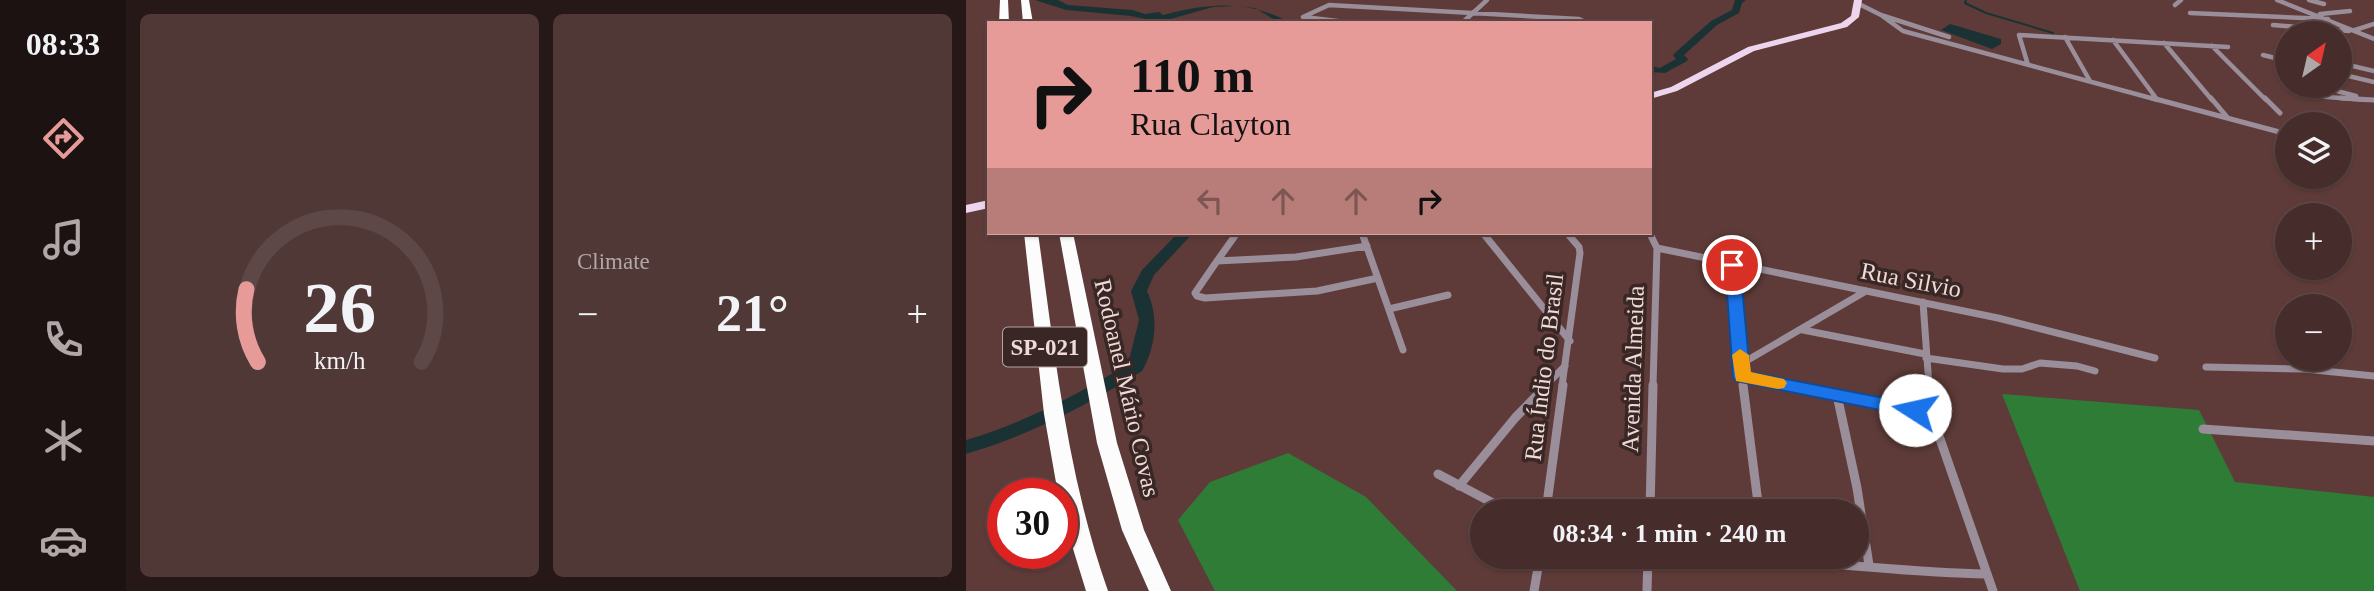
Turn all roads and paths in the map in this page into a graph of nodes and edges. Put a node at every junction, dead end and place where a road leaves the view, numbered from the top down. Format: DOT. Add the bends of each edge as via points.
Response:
graph roads {
  1 [pos="1004,0"];
  2 [pos="1025,0"];
  3 [pos="1487,0"];
  4 [pos="2181,0"];
  5 [pos="2277,0"];
  6 [pos="2309,0"];
  7 [pos="1855,1"];
  8 [pos="2324,4"];
  9 [pos="2175,5"];
  10 [pos="2350,11"];
  11 [pos="1473,13"];
  12 [pos="2190,13"];
  13 [pos="1881,15"];
  14 [pos="2316,15"];
  15 [pos="2328,19"];
  16 [pos="1004,21"];
  17 [pos="1028,21"];
  18 [pos="1337,21"];
  19 [pos="1464,21"];
  20 [pos="1583,21"];
  21 [pos="2273,24"];
  22 [pos="2374,24"];
  23 [pos="2356,32"];
  24 [pos="2374,34"];
  25 [pos="1949,37"];
  26 [pos="2065,37"];
  27 [pos="2374,39"];
  28 [pos="2113,40"];
  29 [pos="2164,43"];
  30 [pos="2212,46"];
  31 [pos="2228,47"];
  32 [pos="2263,55"];
  33 [pos="2275,58"];
  34 [pos="2028,65"];
  35 [pos="2352,66"];
  36 [pos="2374,71"];
  37 [pos="2352,77"];
  38 [pos="2090,81"];
  39 [pos="2374,82"];
  40 [pos="1652,93"];
  41 [pos="2352,94"];
  42 [pos="2157,98"];
  43 [pos="2345,98"];
  44 [pos="2374,100"];
  45 [pos="2279,112"];
  46 [pos="2227,117"];
  47 [pos="2275,131"];
  48 [pos="987,202"];
  49 [pos="966,207"];
  50 [pos="1031,235"];
  51 [pos="1066,235"];
  52 [pos="1236,235"];
  53 [pos="1363,235"];
  54 [pos="1485,235"];
  55 [pos="1569,235"];
  56 [pos="1649,235"];
  57 [pos="1367,246"];
  58 [pos="1657,248"];
  59 [pos="1217,261"];
  60 [pos="1732,265"];
  61 [pos="1378,278"];
  62 [pos="1866,290"];
  63 [pos="1448,295"];
  64 [pos="1923,302"];
  65 [pos="1389,309"];
  66 [pos="1803,330"];
  67 [pos="1570,341"];
  68 [pos="1403,350"];
  69 [pos="1925,356"];
  70 [pos="2155,358"];
  71 [pos="1741,365"];
  72 [pos="1565,366"];
  73 [pos="2206,367"];
  74 [pos="2095,371"];
  75 [pos="2374,376"];
  76 [pos="1742,377"];
  77 [pos="1837,395"];
  78 [pos="1931,413"];
  79 [pos="2203,429"];
  80 [pos="2374,440"];
  81 [pos="1438,474"];
  82 [pos="1459,486"];
  83 [pos="1484,499"];
  84 [pos="1548,499"];
  85 [pos="1650,499"];
  86 [pos="1757,499"];
  87 [pos="1859,499"];
  88 [pos="1869,565"];
  89 [pos="1538,569"];
  90 [pos="1648,569"];
  91 [pos="1986,574"];
  92 [pos="1097,591"];
  93 [pos="1160,591"];
  94 [pos="1534,591"];
  95 [pos="1647,591"];
  96 [pos="1993,591"];
  1 -- 16 [label="highway"];
  2 -- 17 [label="highway"];
  3 -- 11 [label="street"];
  4 -- 9 [label="street"];
  5 -- 14 [label="street"];
  6 -- 8 [label="street"];
  7 -- 13 [label="street"];
  7 -- 40 [label="main road" via="1855,18 1844,25 1742,52 1683,85"];
  10 -- 14 [label="street"];
  11 -- 18 [label="street" via="1329,5 1303,17"];
  11 -- 19 [label="street"];
  11 -- 20 [label="street"];
  12 -- 15 [label="street"];
  13 -- 25 [label="street"];
  13 -- 34 [label="street" via="1903,31"];
  14 -- 15 [label="street"];
  15 -- 23 [label="street"];
  21 -- 23 [label="street"];
  22 -- 23 [label="street"];
  23 -- 24 [label="street"];
  23 -- 27 [label="street"];
  26 -- 28 [label="street"];
  26 -- 34 [label="street" via="2019,35"];
  26 -- 38 [label="street"];
  28 -- 29 [label="street"];
  28 -- 42 [label="street"];
  29 -- 30 [label="street"];
  29 -- 46 [label="street"];
  30 -- 31 [label="street"];
  30 -- 45 [label="street"];
  32 -- 33 [label="street"];
  34 -- 38 [label="street"];
  35 -- 36 [label="street"];
  37 -- 39 [label="street"];
  38 -- 42 [label="street"];
  41 -- 44 [label="street"];
  42 -- 46 [label="street"];
  43 -- 44 [label="street"];
  46 -- 47 [label="street"];
  48 -- 49 [label="main road"];
  50 -- 92 [label="highway, SP-021" via="1060,461"];
  51 -- 93 [label="highway, Rodoanel Mário Covas / SP-021" via="1107,443 1133,530"];
  52 -- 59 [label="street"];
  53 -- 57 [label="street"];
  54 -- 67 [label="street"];
  55 -- 67 [label="street, Rua Índio do Brasil" via="1580,253"];
  56 -- 58 [label="street, Avenida Almeida"];
  57 -- 59 [label="street" via="1296,257"];
  57 -- 61 [label="street"];
  58 -- 60 [label="street, Rua Silvio"];
  58 -- 85 [label="street, Avenida Almeida"];
  59 -- 61 [label="street" via="1197,296 1295,294"];
  60 -- 62 [label="street, Rua Silvio"];
  60 -- 71 [label="street"];
  61 -- 65 [label="street"];
  62 -- 64 [label="street, Rua Silvio"];
  62 -- 66 [label="street"];
  63 -- 65 [label="street"];
  64 -- 69 [label="street"];
  64 -- 70 [label="street, Rua Silvio"];
  65 -- 68 [label="street"];
  66 -- 69 [label="street"];
  66 -- 71 [label="street"];
  67 -- 72 [label="street, Rua Índio do Brasil"];
  69 -- 74 [label="street" via="2003,369 2040,363"];
  69 -- 78 [label="street"];
  71 -- 76 [label="street"];
  72 -- 82 [label="street"];
  72 -- 84 [label="street, Rua Índio do Brasil"];
  73 -- 75 [label="street"];
  76 -- 77 [label="street"];
  76 -- 86 [label="street"];
  77 -- 78 [label="street"];
  77 -- 87 [label="street"];
  78 -- 91 [label="street"];
  79 -- 80 [label="street"];
  81 -- 82 [label="street"];
  82 -- 83 [label="street"];
  88 -- 91 [label="street"];
  89 -- 94 [label="street"];
  90 -- 95 [label="street"];
  91 -- 96 [label="street"];
}
